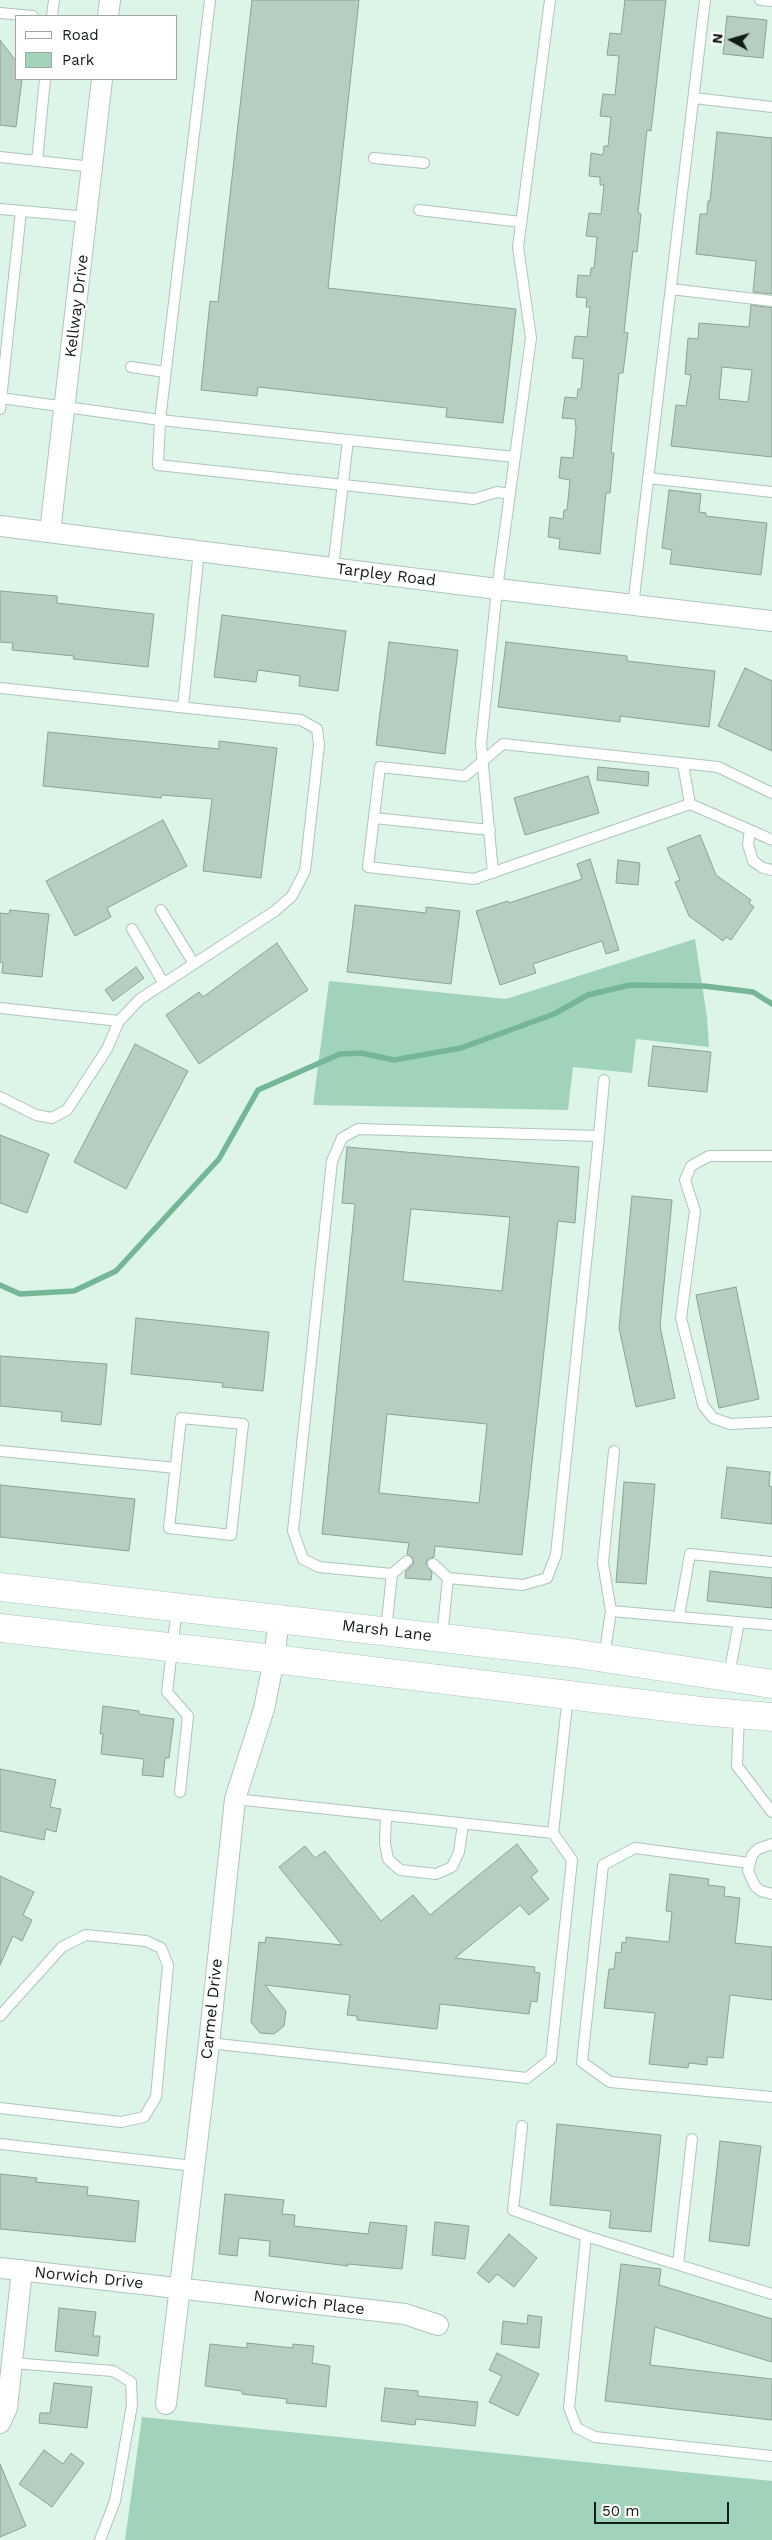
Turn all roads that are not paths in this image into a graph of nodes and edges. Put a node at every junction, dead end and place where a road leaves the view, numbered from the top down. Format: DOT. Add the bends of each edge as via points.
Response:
graph roads {
  1 [pos="54,0"];
  2 [pos="110,0"];
  3 [pos="210,0"];
  4 [pos="550,0"];
  5 [pos="705,0"];
  6 [pos="760,0"];
  7 [pos="772,1"];
  8 [pos="0,13"];
  9 [pos="22,15"];
  10 [pos="52,15"];
  11 [pos="108,15"];
  12 [pos="45,80"];
  13 [pos="102,80"];
  14 [pos="694,98"];
  15 [pos="772,107"];
  16 [pos="0,157"];
  17 [pos="374,158"];
  18 [pos="37,161"];
  19 [pos="424,163"];
  20 [pos="93,167"];
  21 [pos="0,209"];
  22 [pos="419,210"];
  23 [pos="21,211"];
  24 [pos="88,218"];
  25 [pos="521,222"];
  26 [pos="671,289"];
  27 [pos="772,301"];
  28 [pos="131,367"];
  29 [pos="165,372"];
  30 [pos="1,398"];
  31 [pos="65,406"];
  32 [pos="0,409"];
  33 [pos="160,420"];
  34 [pos="348,440"];
  35 [pos="515,457"];
  36 [pos="648,478"];
  37 [pos="343,487"];
  38 [pos="772,492"];
  39 [pos="510,494"];
  40 [pos="0,526"];
  41 [pos="50,532"];
  42 [pos="199,550"];
  43 [pos="333,568"];
  44 [pos="497,590"];
  45 [pos="633,606"];
  46 [pos="772,621"];
  47 [pos="0,688"];
  48 [pos="183,707"];
  49 [pos="482,762"];
  50 [pos="683,764"];
  51 [pos="772,793"];
  52 [pos="690,804"];
  53 [pos="374,818"];
  54 [pos="490,830"];
  55 [pos="750,830"];
  56 [pos="772,840"];
  57 [pos="772,870"];
  58 [pos="493,873"];
  59 [pos="161,910"];
  60 [pos="132,929"];
  61 [pos="194,964"];
  62 [pos="164,984"];
  63 [pos="0,1008"];
  64 [pos="119,1021"];
  65 [pos="604,1080"];
  66 [pos="0,1097"];
  67 [pos="599,1136"];
  68 [pos="772,1156"];
  69 [pos="772,1422"];
  70 [pos="0,1451"];
  71 [pos="614,1451"];
  72 [pos="176,1468"];
  73 [pos="407,1561"];
  74 [pos="772,1562"];
  75 [pos="433,1564"];
  76 [pos="392,1574"];
  77 [pos="448,1578"];
  78 [pos="0,1587"];
  79 [pos="177,1607"];
  80 [pos="611,1611"];
  81 [pos="679,1616"];
  82 [pos="278,1619"];
  83 [pos="739,1622"];
  84 [pos="772,1624"];
  85 [pos="0,1628"];
  86 [pos="386,1632"];
  87 [pos="442,1638"];
  88 [pos="172,1649"];
  89 [pos="604,1658"];
  90 [pos="274,1659"];
  91 [pos="728,1679"];
  92 [pos="772,1684"];
  93 [pos="568,1695"];
  94 [pos="738,1714"];
  95 [pos="772,1717"];
  96 [pos="180,1792"];
  97 [pos="234,1799"];
  98 [pos="772,1812"];
  99 [pos="386,1816"];
  100 [pos="463,1824"];
  101 [pos="553,1833"];
  102 [pos="772,1844"];
  103 [pos="749,1863"];
  104 [pos="772,1894"];
  105 [pos="0,2016"];
  106 [pos="209,2043"];
  107 [pos="772,2097"];
  108 [pos="0,2108"];
  109 [pos="522,2126"];
  110 [pos="692,2139"];
  111 [pos="0,2144"];
  112 [pos="194,2166"];
  113 [pos="586,2236"];
  114 [pos="678,2264"];
  115 [pos="0,2268"];
  116 [pos="22,2270"];
  117 [pos="178,2288"];
  118 [pos="772,2294"];
  119 [pos="438,2325"];
  120 [pos="12,2363"];
  121 [pos="166,2404"];
  122 [pos="0,2423"];
  123 [pos="772,2456"];
  124 [pos="100,2540"];
  1 -- 10 [label="lane"];
  2 -- 11 [label="street"];
  3 -- 29 [label="lane"];
  4 -- 25 [label="lane"];
  5 -- 14 [label="lane"];
  6 -- 7 [label="lane"];
  8 -- 9 [label="lane"];
  12 -- 18 [label="lane"];
  13 -- 20 [label="street, Kellway Drive"];
  14 -- 15 [label="lane"];
  14 -- 26 [label="lane"];
  16 -- 18 [label="lane"];
  17 -- 19 [label="lane"];
  18 -- 20 [label="lane"];
  20 -- 24 [label="street, Kellway Drive"];
  21 -- 23 [label="lane"];
  22 -- 25 [label="lane"];
  23 -- 24 [label="lane"];
  23 -- 30 [label="lane"];
  24 -- 31 [label="street, Kellway Drive"];
  25 -- 35 [label="lane" via="518,247 531,338"];
  26 -- 27 [label="lane"];
  26 -- 36 [label="lane"];
  28 -- 29 [label="lane"];
  29 -- 33 [label="lane"];
  30 -- 31 [label="lane"];
  30 -- 32 [label="lane"];
  31 -- 33 [label="lane"];
  31 -- 41 [label="street, Kellway Drive"];
  33 -- 34 [label="lane"];
  33 -- 37 [label="lane" via="158,466"];
  34 -- 35 [label="lane"];
  34 -- 37 [label="lane"];
  35 -- 39 [label="lane"];
  36 -- 38 [label="lane"];
  36 -- 45 [label="lane"];
  37 -- 39 [label="lane" via="474,499 497,492"];
  37 -- 43 [label="lane"];
  39 -- 44 [label="lane"];
  40 -- 41 [label="street, Tarpley Road"];
  41 -- 42 [label="street, Tarpley Road"];
  42 -- 43 [label="street, Tarpley Road"];
  42 -- 48 [label="lane"];
  43 -- 44 [label="street, Tarpley Road"];
  44 -- 45 [label="street, Tarpley Road"];
  44 -- 49 [label="lane" via="481,744"];
  45 -- 46 [label="street, Tarpley Road"];
  47 -- 48 [label="lane"];
  48 -- 61 [label="lane" via="302,720 316,729 319,745 305,870 292,896 275,911"];
  49 -- 50 [label="lane" via="503,744"];
  49 -- 53 [label="lane" via="465,776 380,767"];
  49 -- 54 [label="lane"];
  50 -- 51 [label="lane" via="718,767"];
  50 -- 52 [label="lane"];
  52 -- 55 [label="lane"];
  52 -- 58 [label="lane"];
  53 -- 54 [label="lane"];
  53 -- 58 [label="lane" via="368,867 474,879"];
  54 -- 58 [label="lane"];
  55 -- 56 [label="lane"];
  55 -- 57 [label="lane" via="748,844 753,861"];
  59 -- 61 [label="lane"];
  60 -- 62 [label="lane"];
  61 -- 62 [label="lane"];
  62 -- 64 [label="lane" via="140,999"];
  63 -- 64 [label="lane"];
  64 -- 66 [label="lane" via="107,1049 67,1110 52,1118 36,1115"];
  65 -- 67 [label="lane"];
  67 -- 76 [label="lane" via="358,1129 342,1138 332,1161 293,1531 303,1559 319,1567"];
  67 -- 77 [label="lane" via="556,1555 547,1578 522,1586"];
  68 -- 69 [label="lane" via="709,1156 691,1166 685,1180 694,1211 681,1318 702,1404 713,1418 730,1424"];
  70 -- 72 [label="lane"];
  71 -- 80 [label="lane" via="603,1563"];
  72 -- 72 [label="lane" via="169,1528 231,1535 243,1424 181,1418"];
  73 -- 76 [label="lane"];
  74 -- 81 [label="lane" via="690,1554"];
  75 -- 77 [label="lane"];
  76 -- 86 [label="lane"];
  77 -- 87 [label="lane"];
  78 -- 79 [label="main road, Marsh Lane"];
  79 -- 82 [label="main road, Marsh Lane"];
  79 -- 88 [label="lane"];
  80 -- 81 [label="lane"];
  80 -- 89 [label="lane"];
  81 -- 83 [label="lane"];
  82 -- 86 [label="main road, Marsh Lane"];
  82 -- 90 [label="street, Carmel Drive"];
  83 -- 84 [label="lane"];
  83 -- 91 [label="lane"];
  85 -- 88 [label="main road"];
  86 -- 87 [label="main road, Marsh Lane"];
  87 -- 89 [label="main road, Marsh Lane"];
  88 -- 90 [label="main road"];
  88 -- 96 [label="lane" via="167,1692 188,1716"];
  89 -- 91 [label="main road, Marsh Lane"];
  90 -- 93 [label="main road"];
  90 -- 97 [label="street, Carmel Drive" via="264,1709"];
  91 -- 92 [label="main road, Marsh Lane"];
  93 -- 94 [label="main road"];
  93 -- 101 [label="lane"];
  94 -- 95 [label="main road"];
  94 -- 98 [label="lane" via="737,1766"];
  97 -- 99 [label="lane"];
  97 -- 106 [label="street, Carmel Drive"];
  99 -- 100 [label="lane"];
  99 -- 100 [label="lane" via="388,1859 400,1870 436,1874 452,1867 459,1852"];
  100 -- 101 [label="lane"];
  101 -- 106 [label="lane" via="572,1860 552,2049 551,2058 527,2078"];
  102 -- 103 [label="lane" via="758,1849"];
  103 -- 104 [label="lane" via="748,1872 755,1886"];
  103 -- 107 [label="lane" via="635,1848 603,1865 582,2062 610,2082"];
  105 -- 108 [label="lane" via="62,1946 86,1934 146,1941 161,1948 168,1965 156,2097 144,2117 121,2122"];
  106 -- 112 [label="street, Carmel Drive"];
  109 -- 113 [label="lane" via="512,2210"];
  110 -- 114 [label="lane"];
  111 -- 112 [label="lane"];
  112 -- 117 [label="street, Carmel Drive"];
  113 -- 114 [label="lane"];
  113 -- 123 [label="lane" via="569,2408 577,2428 595,2437"];
  114 -- 118 [label="lane"];
  115 -- 116 [label="street, Norwich Drive"];
  116 -- 117 [label="street, Norwich Drive"];
  116 -- 120 [label="street"];
  117 -- 119 [label="street, Norwich Place" via="406,2314"];
  117 -- 121 [label="street, Carmel Drive"];
  120 -- 122 [label="street" via="7,2408"];
  120 -- 124 [label="lane" via="113,2371 131,2382 132,2405 115,2501"];
}
